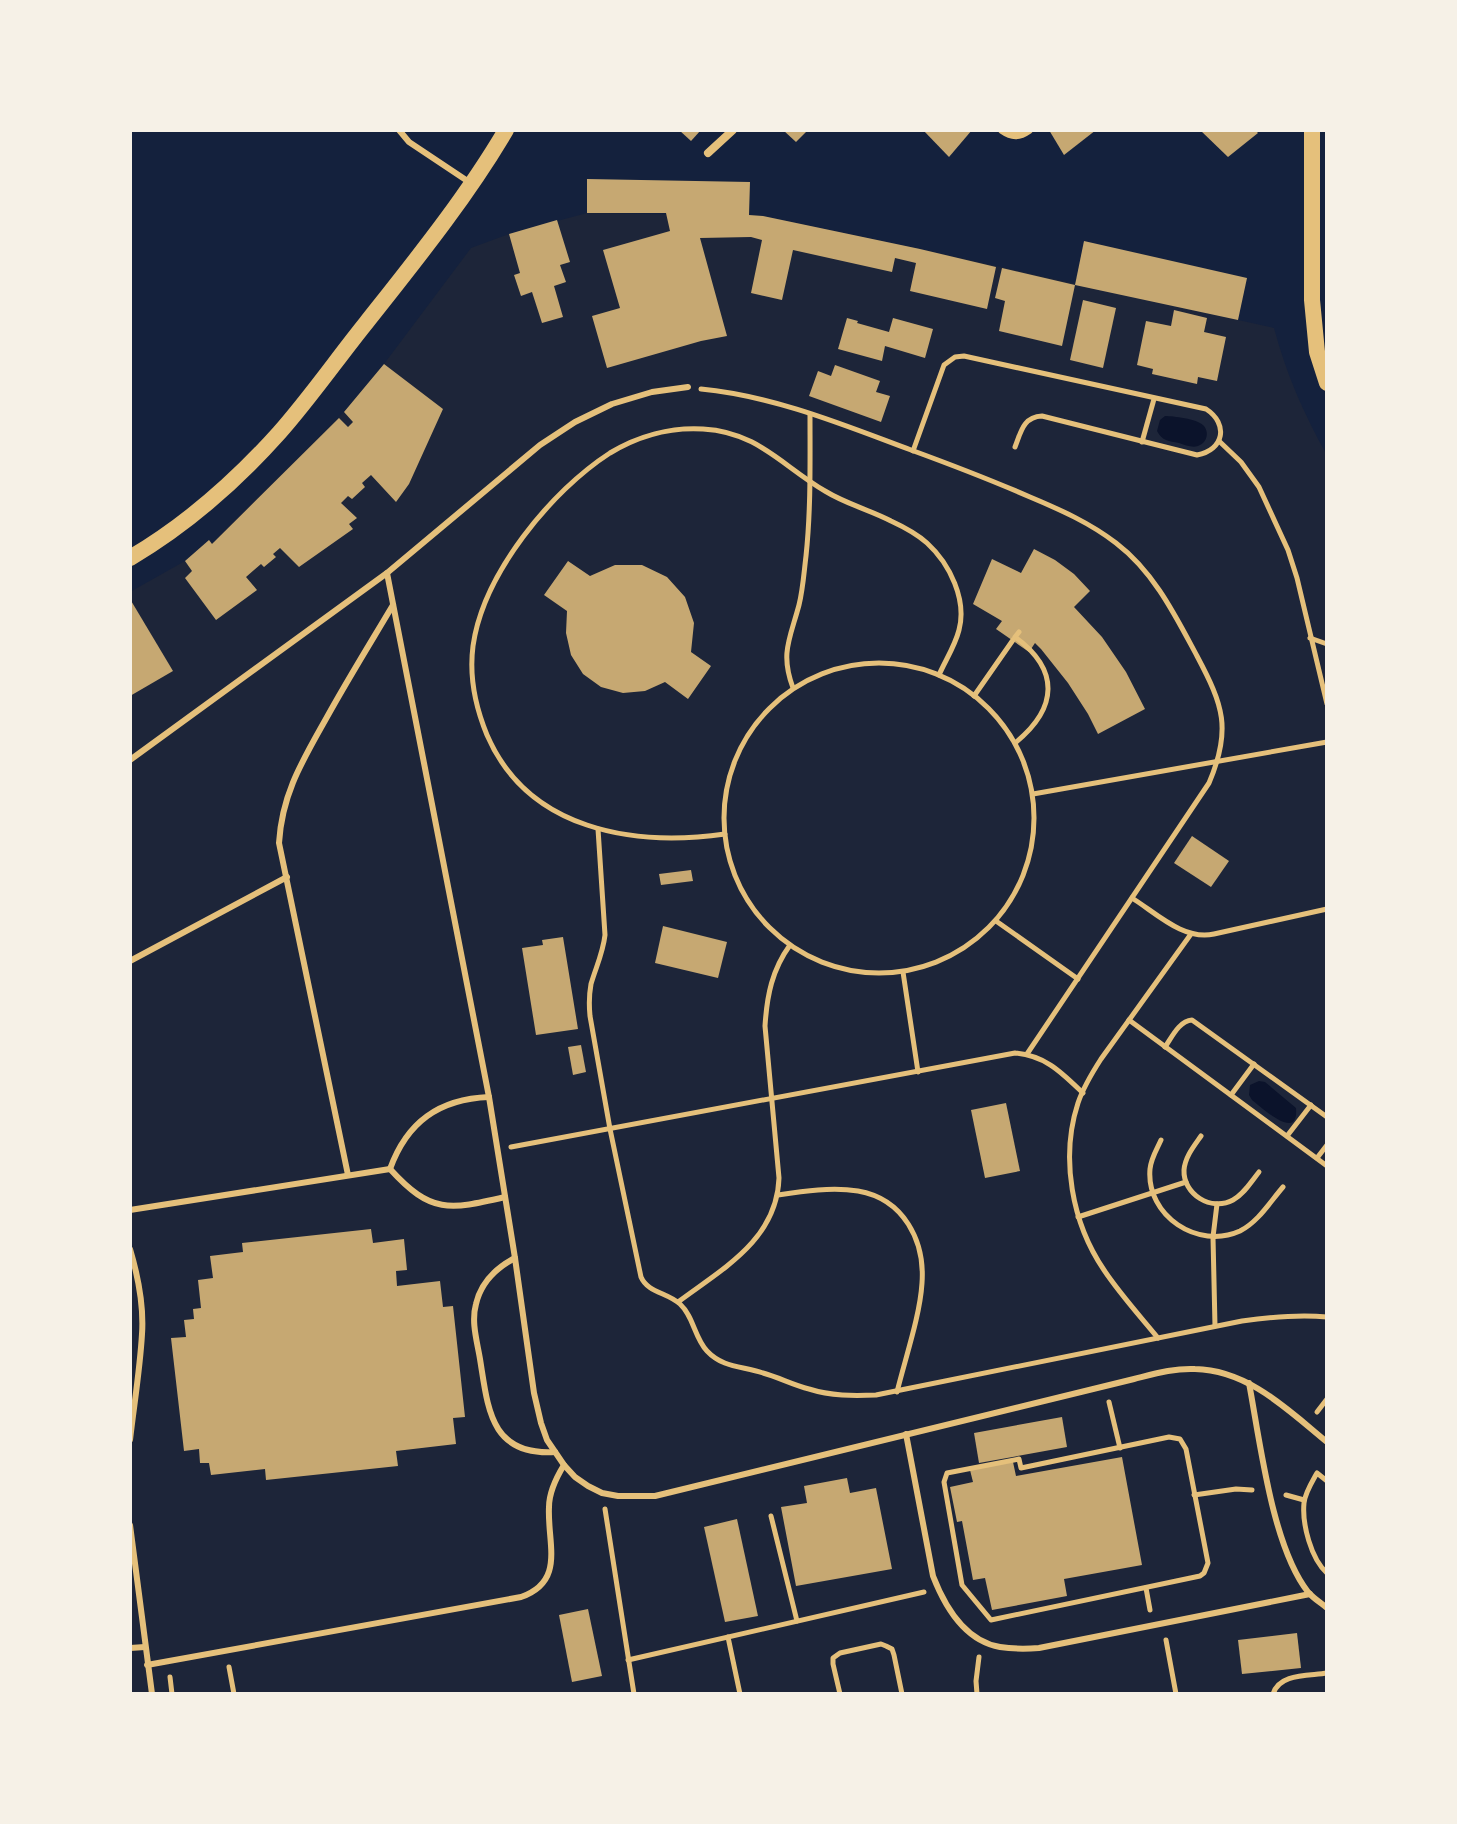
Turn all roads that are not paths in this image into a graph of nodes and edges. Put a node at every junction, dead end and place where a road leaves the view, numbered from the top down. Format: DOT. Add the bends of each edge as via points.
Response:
graph roads {
  1 [pos="399,130"];
  2 [pos="506,130"];
  3 [pos="733,130"];
  4 [pos="1002,130"];
  5 [pos="1029,130"];
  6 [pos="1312,130"];
  7 [pos="708,153"];
  8 [pos="472,184"];
  9 [pos="1327,383"];
  10 [pos="688,387"];
  11 [pos="130,558"];
  12 [pos="387,573"];
  13 [pos="393,605"];
  14 [pos="130,760"];
  15 [pos="287,877"];
  16 [pos="130,961"];
  17 [pos="489,1097"];
  18 [pos="390,1169"];
  19 [pos="348,1175"];
  20 [pos="505,1197"];
  21 [pos="130,1210"];
  22 [pos="130,1249"];
  23 [pos="515,1258"];
  24 [pos="1249,1383"];
  25 [pos="906,1434"];
  26 [pos="130,1440"];
  27 [pos="1327,1442"];
  28 [pos="555,1452"];
  29 [pos="564,1465"];
  30 [pos="130,1525"];
  31 [pos="132,1568"];
  32 [pos="1310,1594"];
  33 [pos="1327,1608"];
  34 [pos="145,1647"];
  35 [pos="130,1648"];
  36 [pos="147,1665"];
  37 [pos="152,1694"];
  1 -- 8 [label="lane"];
  2 -- 8 [label="main road"];
  3 -- 7 [label="street"];
  4 -- 5 [label="street" via="1021,136"];
  6 -- 9 [label="main road" via="1312,300 1317,352"];
  8 -- 11 [label="main road" via="280,432 192,516"];
  10 -- 12 [label="lane" via="612,404 575,422"];
  12 -- 13 [label="lane"];
  12 -- 14 [label="lane"];
  13 -- 15 [label="lane" via="290,786 279,843"];
  13 -- 17 [label="lane"];
  15 -- 16 [label="lane"];
  15 -- 19 [label="lane"];
  17 -- 18 [label="lane" via="457,1101 427,1115 404,1139"];
  17 -- 20 [label="lane"];
  18 -- 19 [label="lane"];
  18 -- 20 [label="lane" via="415,1193 437,1204 462,1207"];
  19 -- 21 [label="lane"];
  20 -- 23 [label="lane"];
  22 -- 26 [label="lane" via="142,1304"];
  23 -- 28 [label="lane" via="534,1393"];
  23 -- 28 [label="lane" via="501,1265 481,1289 473,1319 489,1412 501,1433 520,1447"];
  24 -- 25 [label="lane" via="1218,1371 1171,1370"];
  24 -- 27 [label="lane"];
  24 -- 32 [label="lane" via="1277,1519"];
  25 -- 29 [label="lane" via="655,1496 602,1493"];
  25 -- 32 [label="lane" via="938,1589 956,1619 982,1641 998,1647 1039,1648"];
  28 -- 29 [label="lane"];
  29 -- 36 [label="lane" via="549,1507 550,1569 531,1593"];
  30 -- 31 [label="lane"];
  31 -- 34 [label="lane"];
  32 -- 33 [label="lane"];
  34 -- 35 [label="lane"];
  34 -- 36 [label="lane"];
  36 -- 37 [label="lane"];
}
